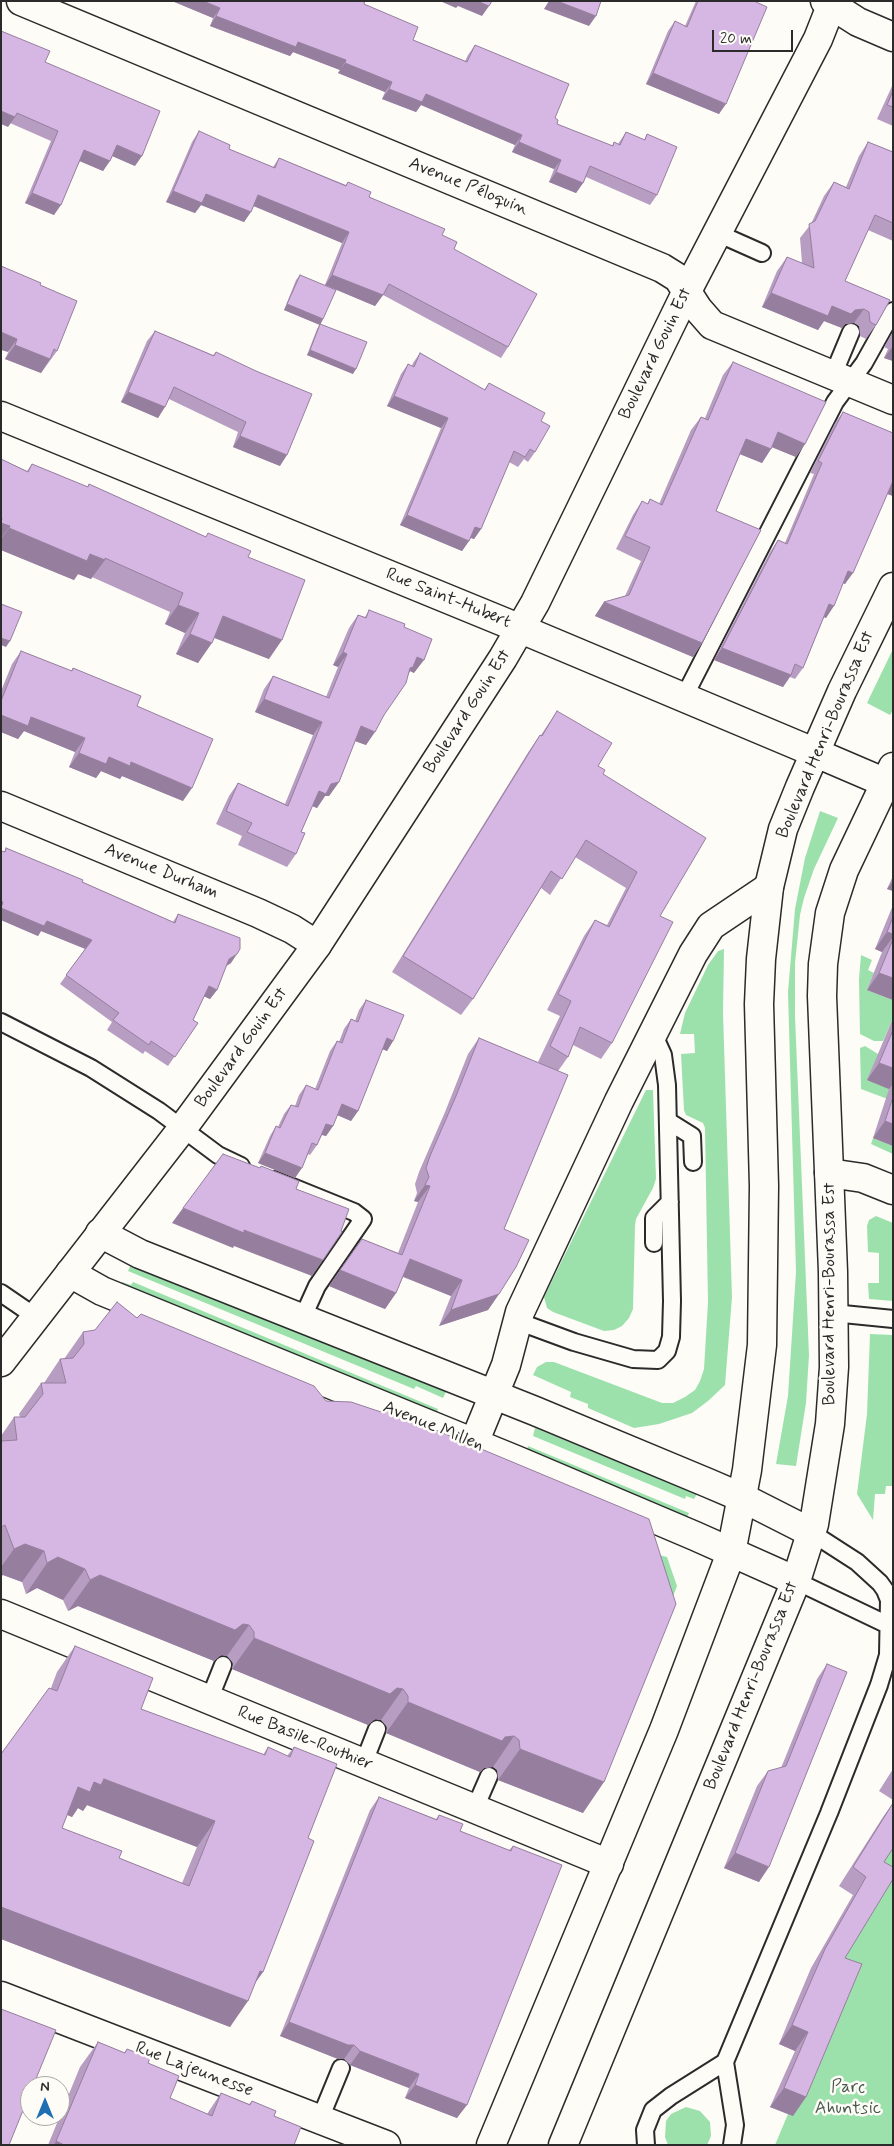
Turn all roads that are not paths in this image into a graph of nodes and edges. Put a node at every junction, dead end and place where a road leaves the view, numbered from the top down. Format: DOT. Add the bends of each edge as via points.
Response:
graph roads {
  1 [pos="21,1"];
  2 [pos="830,3"];
  3 [pos="893,37"];
  4 [pos="717,233"];
  5 [pos="762,253"];
  6 [pos="687,291"];
  7 [pos="893,311"];
  8 [pos="851,332"];
  9 [pos="841,378"];
  10 [pos="893,400"];
  11 [pos="1,416"];
  12 [pos="893,587"];
  13 [pos="521,628"];
  14 [pos="684,697"];
  15 [pos="816,753"];
  16 [pos="890,779"];
  17 [pos="1,806"];
  18 [pos="769,887"];
  19 [pos="317,945"];
  20 [pos="1,1022"];
  21 [pos="653,1033"];
  22 [pos="668,1121"];
  23 [pos="182,1129"];
  24 [pos="692,1162"];
  25 [pos="829,1173"];
  26 [pos="893,1190"];
  27 [pos="670,1202"];
  28 [pos="100,1233"];
  29 [pos="654,1243"];
  30 [pos="70,1273"];
  31 [pos="1,1293"];
  32 [pos="834,1313"];
  33 [pos="36,1317"];
  34 [pos="302,1319"];
  35 [pos="893,1319"];
  36 [pos="517,1321"];
  37 [pos="1,1362"];
  38 [pos="494,1395"];
  39 [pos="474,1444"];
  40 [pos="743,1498"];
  41 [pos="812,1533"];
  42 [pos="732,1553"];
  43 [pos="796,1581"];
  44 [pos="1,1614"];
  45 [pos="888,1624"];
  46 [pos="223,1665"];
  47 [pos="209,1700"];
  48 [pos="377,1729"];
  49 [pos="364,1762"];
  50 [pos="489,1776"];
  51 [pos="476,1808"];
  52 [pos="609,1864"];
  53 [pos="1,1996"];
  54 [pos="725,2062"];
  55 [pos="341,2068"];
  56 [pos="320,2119"];
  57 [pos="386,2145"];
  58 [pos="491,2145"];
  59 [pos="563,2145"];
  60 [pos="646,2145"];
  61 [pos="732,2145"];
  1 -- 6 [label="street, Avenue Péloquin" via="662,268 673,273"];
  2 -- 3 [label="street" via="858,22"];
  2 -- 4 [label="street, Boulevard Gouin Est" via="806,64"];
  4 -- 5 [label="lane"];
  4 -- 6 [label="street, Boulevard Gouin Est"];
  6 -- 9 [label="street, Avenue Péloquin" via="712,324"];
  6 -- 13 [label="street, Boulevard Gouin Est"];
  7 -- 9 [label="lane" via="864,363"];
  8 -- 9 [label="lane"];
  9 -- 10 [label="street, Avenue Péloquin"];
  9 -- 14 [label="lane" via="832,408"];
  11 -- 13 [label="street, Rue Saint-Hubert"];
  12 -- 15 [label="street, Boulevard Henri-Bourassa Est" via="842,691"];
  13 -- 14 [label="street, Rue Saint-Hubert"];
  13 -- 19 [label="street, Boulevard Gouin Est"];
  14 -- 15 [label="street, Rue Saint-Hubert"];
  15 -- 16 [label="street, Rue Saint-Hubert"];
  15 -- 18 [label="street, Boulevard Henri-Bourassa Est" via="783,829"];
  16 -- 25 [label="street, Boulevard Henri-Bourassa Est" via="844,870 827,932 822,996"];
  17 -- 19 [label="street, Avenue Durham" via="258,913"];
  18 -- 21 [label="street" via="711,926"];
  18 -- 40 [label="street, Boulevard Henri-Bourassa Est" via="759,1004 764,1186 763,1321"];
  19 -- 23 [label="street, Boulevard Gouin Est"];
  20 -- 23 [label="lane" via="91,1068"];
  21 -- 22 [label="lane" via="666,1066"];
  21 -- 36 [label="street"];
  22 -- 24 [label="lane" via="692,1136"];
  22 -- 27 [label="lane"];
  23 -- 28 [label="street, Boulevard Gouin Est"];
  23 -- 34 [label="lane" via="218,1155 354,1212 363,1219 317,1286"];
  25 -- 26 [label="street" via="863,1178"];
  25 -- 32 [label="street, Boulevard Henri-Bourassa Est"];
  27 -- 29 [label="lane" via="654,1218"];
  27 -- 36 [label="lane" via="671,1337 663,1356 652,1360 633,1359"];
  28 -- 30 [label="street, Boulevard Gouin Est"];
  28 -- 34 [label="street" via="140,1254"];
  30 -- 33 [label="street, Boulevard Gouin Est"];
  30 -- 39 [label="street, Avenue Millen" via="102,1292"];
  31 -- 33 [label="lane"];
  32 -- 35 [label="lane"];
  32 -- 41 [label="street, Boulevard Henri-Bourassa Est" via="831,1414"];
  33 -- 37 [label="street, Boulevard Gouin Est"];
  34 -- 38 [label="street"];
  36 -- 38 [label="street"];
  38 -- 39 [label="street"];
  38 -- 40 [label="street"];
  39 -- 42 [label="street, Avenue Millen"];
  40 -- 41 [label="street"];
  40 -- 42 [label="street, Boulevard Henri-Bourassa Est"];
  41 -- 43 [label="street, Boulevard Henri-Bourassa Est"];
  41 -- 45 [label="lane" via="857,1562 880,1583 889,1600"];
  42 -- 43 [label="street, Avenue Millen"];
  42 -- 52 [label="street, Boulevard Henri-Bourassa Est"];
  43 -- 45 [label="lane"];
  43 -- 59 [label="street, Boulevard Henri-Bourassa Est"];
  44 -- 47 [label="street, Rue Basile-Routhier"];
  45 -- 54 [label="lane" via="888,1655 879,1685"];
  46 -- 47 [label="lane"];
  47 -- 49 [label="street, Rue Basile-Routhier"];
  48 -- 49 [label="lane"];
  49 -- 51 [label="street, Rue Basile-Routhier"];
  50 -- 51 [label="lane"];
  51 -- 52 [label="street, Rue Basile-Routhier"];
  52 -- 58 [label="street, Boulevard Henri-Bourassa Est"];
  53 -- 56 [label="street, Rue Lajeunesse"];
  54 -- 60 [label="lane" via="653,2110 645,2130"];
  54 -- 61 [label="lane" via="735,2125"];
  55 -- 56 [label="lane"];
  56 -- 57 [label="street, Rue Lajeunesse"];
}
